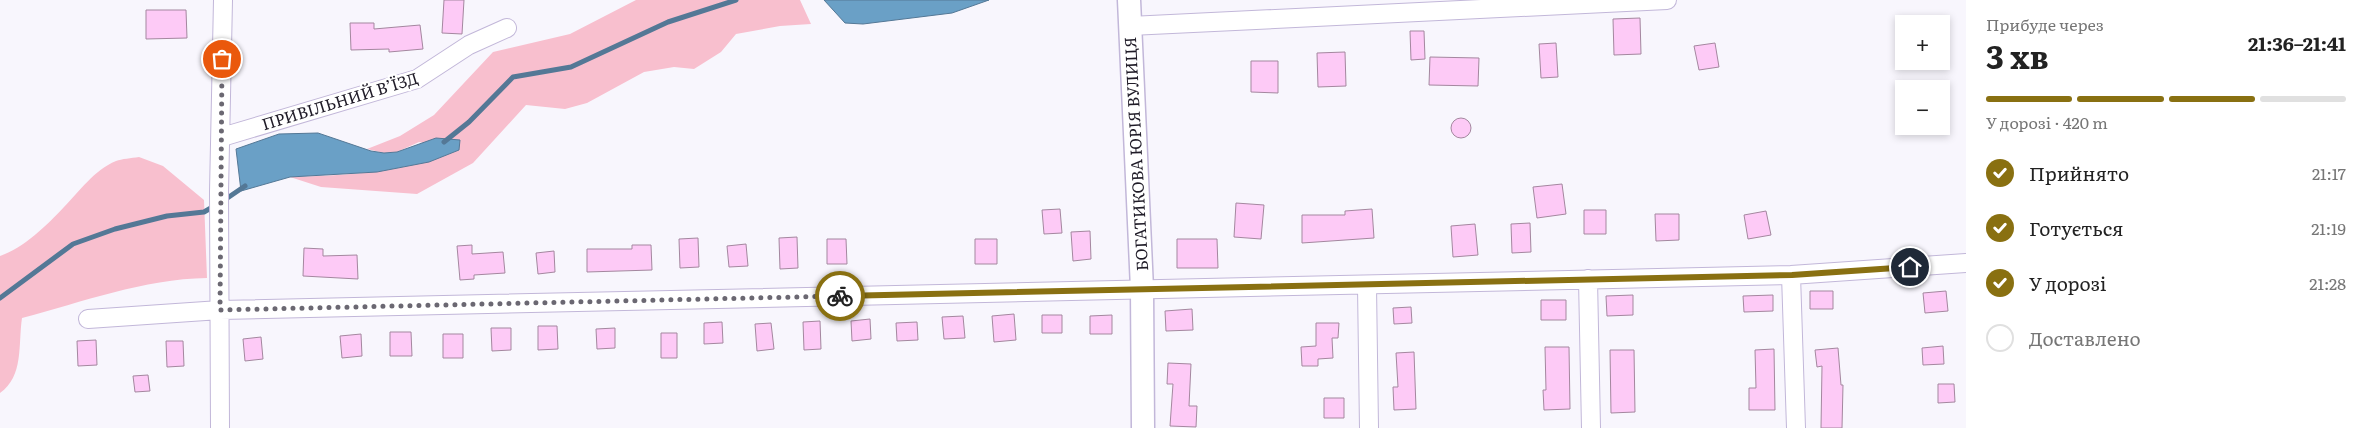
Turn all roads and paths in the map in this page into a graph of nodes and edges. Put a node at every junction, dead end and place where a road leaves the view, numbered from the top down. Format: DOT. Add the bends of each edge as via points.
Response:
graph roads {
  1 [pos="223,0"];
  2 [pos="1129,0"];
  3 [pos="1667,0"];
  4 [pos="1580,2"];
  5 [pos="1130,26"];
  6 [pos="507,28"];
  7 [pos="222,137"];
  8 [pos="1966,263"];
  9 [pos="1792,275"];
  10 [pos="1588,279"];
  11 [pos="1367,286"];
  12 [pos="1142,289"];
  13 [pos="220,310"];
  14 [pos="88,319"];
  15 [pos="220,428"];
  16 [pos="1143,428"];
  17 [pos="1369,428"];
  18 [pos="1591,428"];
  19 [pos="1796,428"];
  1 -- 7 [label="street"];
  2 -- 5 [label="street, БОГАТИКОВА ЮРІЯ ВУЛИЦЯ"];
  3 -- 4 [label="street"];
  4 -- 5 [label="street"];
  5 -- 12 [label="street, БОГАТИКОВА ЮРІЯ ВУЛИЦЯ"];
  6 -- 7 [label="street, ПРИВІЛЬНИЙ В’ЇЗД" via="469,45 417,80"];
  7 -- 13 [label="street"];
  8 -- 9 [label="street"];
  9 -- 10 [label="street"];
  9 -- 19 [label="street"];
  10 -- 11 [label="street"];
  10 -- 18 [label="street"];
  11 -- 12 [label="street"];
  11 -- 17 [label="street"];
  12 -- 13 [label="street"];
  12 -- 16 [label="street, БОГАТИКОВА ЮРІЯ ВУЛИЦЯ"];
  13 -- 14 [label="street"];
  13 -- 15 [label="street"];
}
